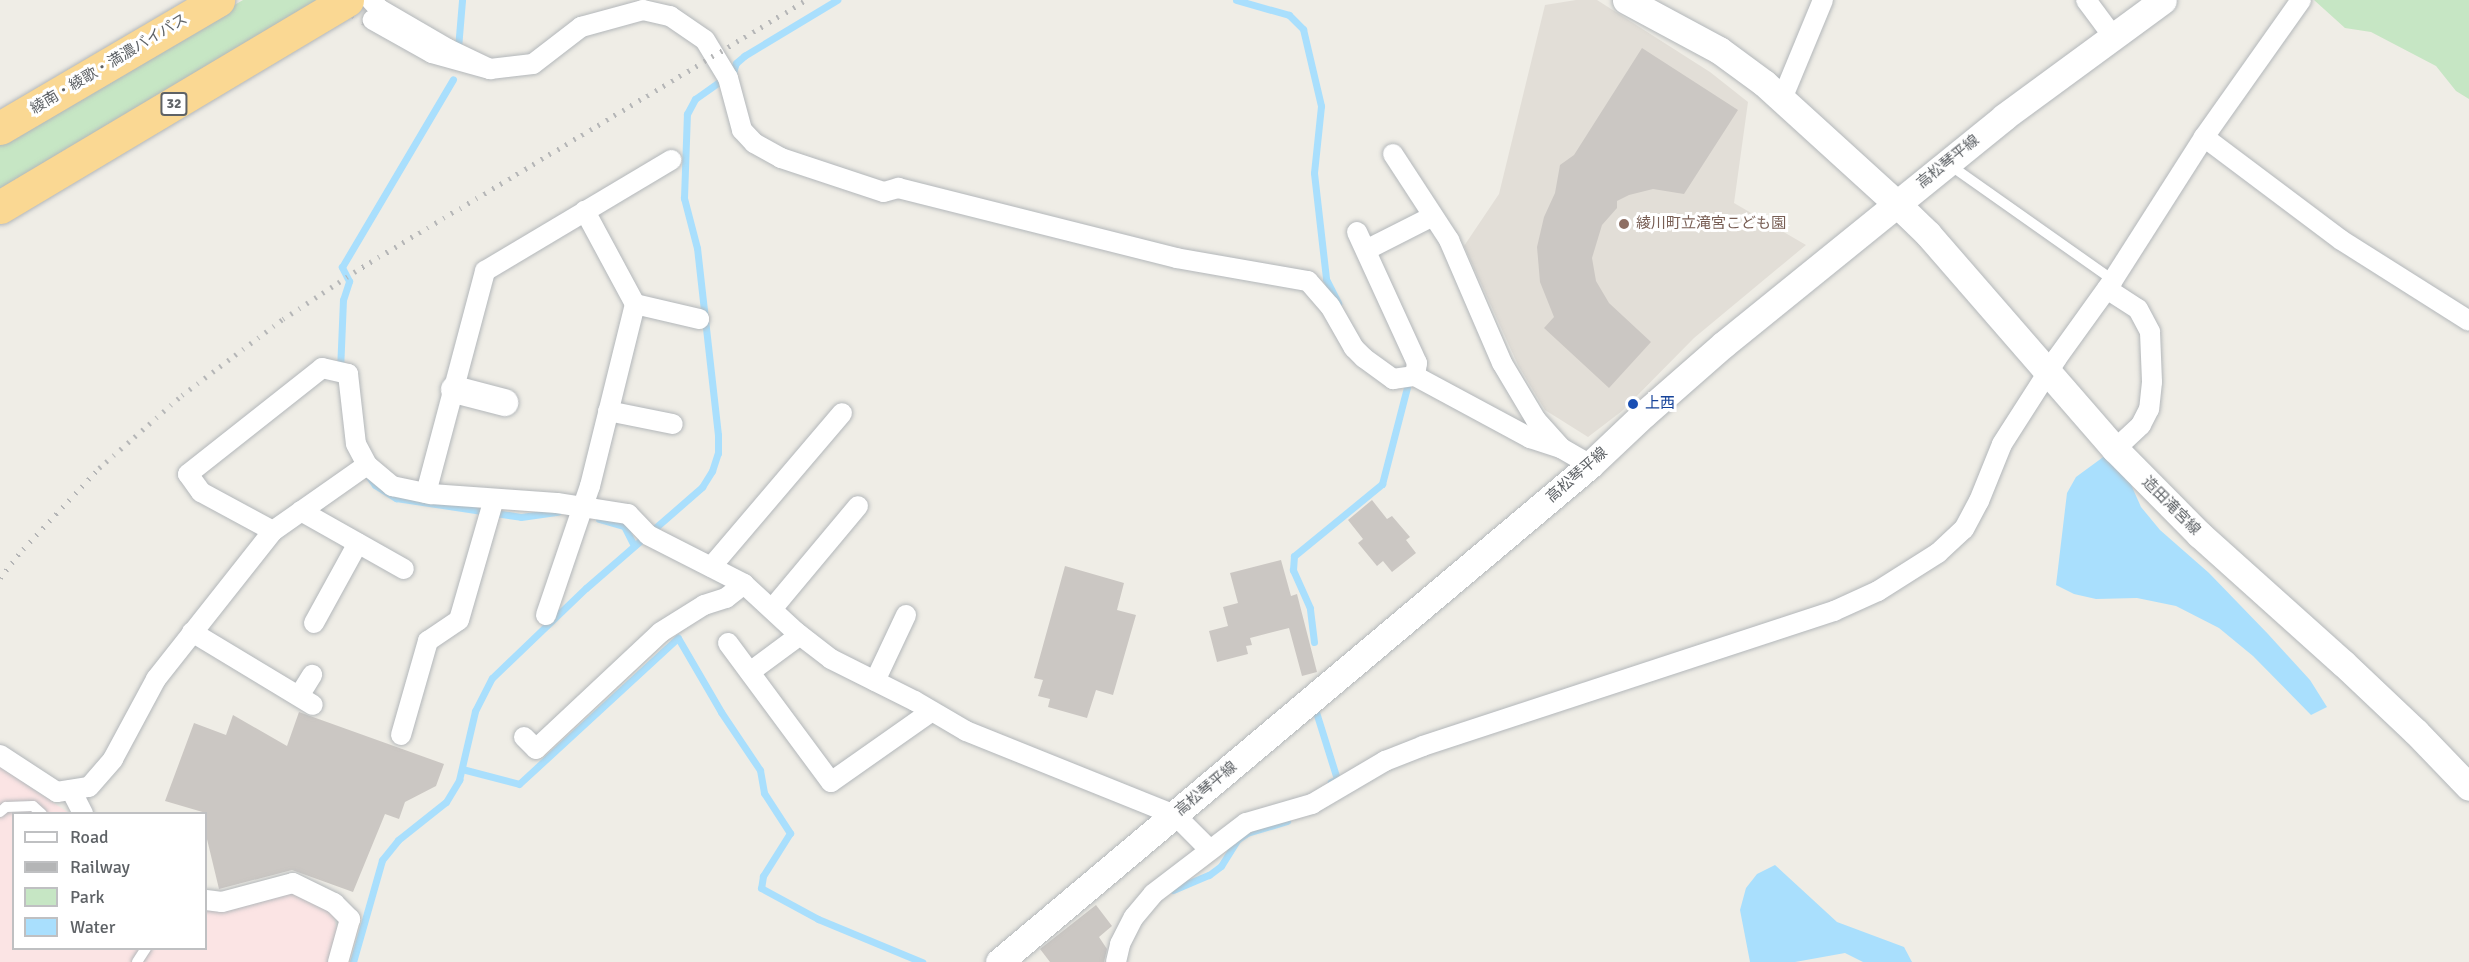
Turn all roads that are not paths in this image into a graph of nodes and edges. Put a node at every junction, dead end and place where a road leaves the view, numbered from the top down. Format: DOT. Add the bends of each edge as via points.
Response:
graph roads {
  1 [pos="218,0"];
  2 [pos="347,0"];
  3 [pos="1626,0"];
  4 [pos="1822,0"];
  5 [pos="2086,0"];
  6 [pos="2163,0"];
  7 [pos="2301,0"];
  8 [pos="372,10"];
  9 [pos="2112,35"];
  10 [pos="1782,99"];
  11 [pos="0,128"];
  12 [pos="2204,137"];
  13 [pos="1393,154"];
  14 [pos="671,160"];
  15 [pos="1947,163"];
  16 [pos="1896,203"];
  17 [pos="0,207"];
  18 [pos="585,212"];
  19 [pos="1433,216"];
  20 [pos="1357,232"];
  21 [pos="1366,250"];
  22 [pos="2110,285"];
  23 [pos="635,304"];
  24 [pos="699,319"];
  25 [pos="2469,321"];
  26 [pos="2048,373"];
  27 [pos="1415,376"];
  28 [pos="454,389"];
  29 [pos="504,402"];
  30 [pos="608,411"];
  31 [pos="842,413"];
  32 [pos="673,424"];
  33 [pos="1561,448"];
  34 [pos="2115,449"];
  35 [pos="1590,465"];
  36 [pos="363,467"];
  37 [pos="426,493"];
  38 [pos="858,506"];
  39 [pos="492,508"];
  40 [pos="301,511"];
  41 [pos="581,512"];
  42 [pos="273,531"];
  43 [pos="358,543"];
  44 [pos="711,567"];
  45 [pos="404,568"];
  46 [pos="744,584"];
  47 [pos="772,609"];
  48 [pos="546,615"];
  49 [pos="906,615"];
  50 [pos="314,623"];
  51 [pos="192,632"];
  52 [pos="800,635"];
  53 [pos="728,643"];
  54 [pos="750,672"];
  55 [pos="312,675"];
  56 [pos="875,681"];
  57 [pos="932,711"];
  58 [pos="401,735"];
  59 [pos="524,737"];
  60 [pos="0,755"];
  61 [pos="2469,787"];
  62 [pos="71,790"];
  63 [pos="0,812"];
  64 [pos="41,812"];
  65 [pos="82,812"];
  66 [pos="1175,815"];
  67 [pos="1210,850"];
  68 [pos="207,900"];
  69 [pos="338,962"];
  70 [pos="999,962"];
  71 [pos="1116,962"];
  1 -- 11 [label="highway, 綾南・綾歌・満濃バイパス"];
  2 -- 17 [label="highway, 32"];
  3 -- 10 [label="main road, 造田滝宮線" via="1719,50"];
  4 -- 10 [label="street"];
  5 -- 9 [label="street"];
  6 -- 9 [label="main road, 高松琴平線"];
  7 -- 12 [label="street"];
  8 -- 27 [label="street" via="432,53 490,69 533,64 581,27 643,10 670,16 705,40 727,77 742,130 754,143 780,158 884,192 898,188 1176,258 1308,281 1330,306 1364,358 1393,379"];
  9 -- 15 [label="main road, 高松琴平線"];
  10 -- 16 [label="main road, 造田滝宮線"];
  12 -- 22 [label="street"];
  12 -- 25 [label="street" via="2341,240"];
  13 -- 19 [label="street"];
  14 -- 18 [label="street"];
  15 -- 16 [label="main road, 高松琴平線"];
  15 -- 22 [label="lane"];
  16 -- 26 [label="main road, 造田滝宮線" via="1928,234"];
  16 -- 35 [label="main road, 高松琴平線" via="1724,344"];
  18 -- 23 [label="street"];
  18 -- 28 [label="street" via="485,271"];
  19 -- 21 [label="street"];
  19 -- 33 [label="street" via="1449,240 1502,363 1536,420"];
  20 -- 21 [label="street"];
  21 -- 27 [label="street" via="1417,363"];
  22 -- 26 [label="street"];
  22 -- 34 [label="street" via="2138,309 2150,332 2151,362 2149,409 2141,425"];
  23 -- 24 [label="street"];
  23 -- 30 [label="street"];
  26 -- 34 [label="main road, 造田滝宮線"];
  26 -- 67 [label="street" via="2002,444 1964,529 1938,553 1878,591 1834,611 1385,761 1312,804 1246,823"];
  27 -- 33 [label="street" via="1530,438"];
  28 -- 29 [label="main road"];
  28 -- 37 [label="street"];
  30 -- 32 [label="street"];
  30 -- 41 [label="street"];
  31 -- 44 [label="street"];
  33 -- 35 [label="street"];
  34 -- 61 [label="main road, 造田滝宮線" via="2199,534 2352,670"];
  35 -- 66 [label="main road, 高松琴平線"];
  36 -- 37 [label="street" via="392,486"];
  36 -- 40 [label="street"];
  36 -- 42 [label="street" via="356,444 348,374 322,368 188,474 201,492"];
  37 -- 39 [label="street"];
  38 -- 47 [label="street"];
  39 -- 41 [label="street"];
  39 -- 58 [label="street" via="459,620 428,641"];
  40 -- 42 [label="street"];
  40 -- 43 [label="street"];
  41 -- 44 [label="street" via="628,514 647,533"];
  41 -- 48 [label="street"];
  42 -- 51 [label="street"];
  43 -- 45 [label="street"];
  43 -- 50 [label="street"];
  44 -- 46 [label="street"];
  46 -- 47 [label="street"];
  46 -- 59 [label="street" via="726,598 704,605 661,632 536,749"];
  47 -- 52 [label="street"];
  49 -- 56 [label="street"];
  51 -- 55 [label="street" via="307,700"];
  51 -- 62 [label="street" via="156,679 113,759 89,787"];
  52 -- 54 [label="street"];
  52 -- 56 [label="street" via="831,659"];
  53 -- 54 [label="street"];
  54 -- 57 [label="street" via="831,782"];
  56 -- 57 [label="street"];
  57 -- 66 [label="street" via="966,731"];
  60 -- 62 [label="street" via="57,792"];
  62 -- 65 [label="street"];
  63 -- 64 [label="lane" via="6,807 33,806"];
  66 -- 67 [label="street"];
  66 -- 70 [label="main road, 高松琴平線"];
  67 -- 71 [label="street" via="1153,894 1134,917"];
  68 -- 69 [label="street" via="222,902 293,883 334,903 350,919"];
}
